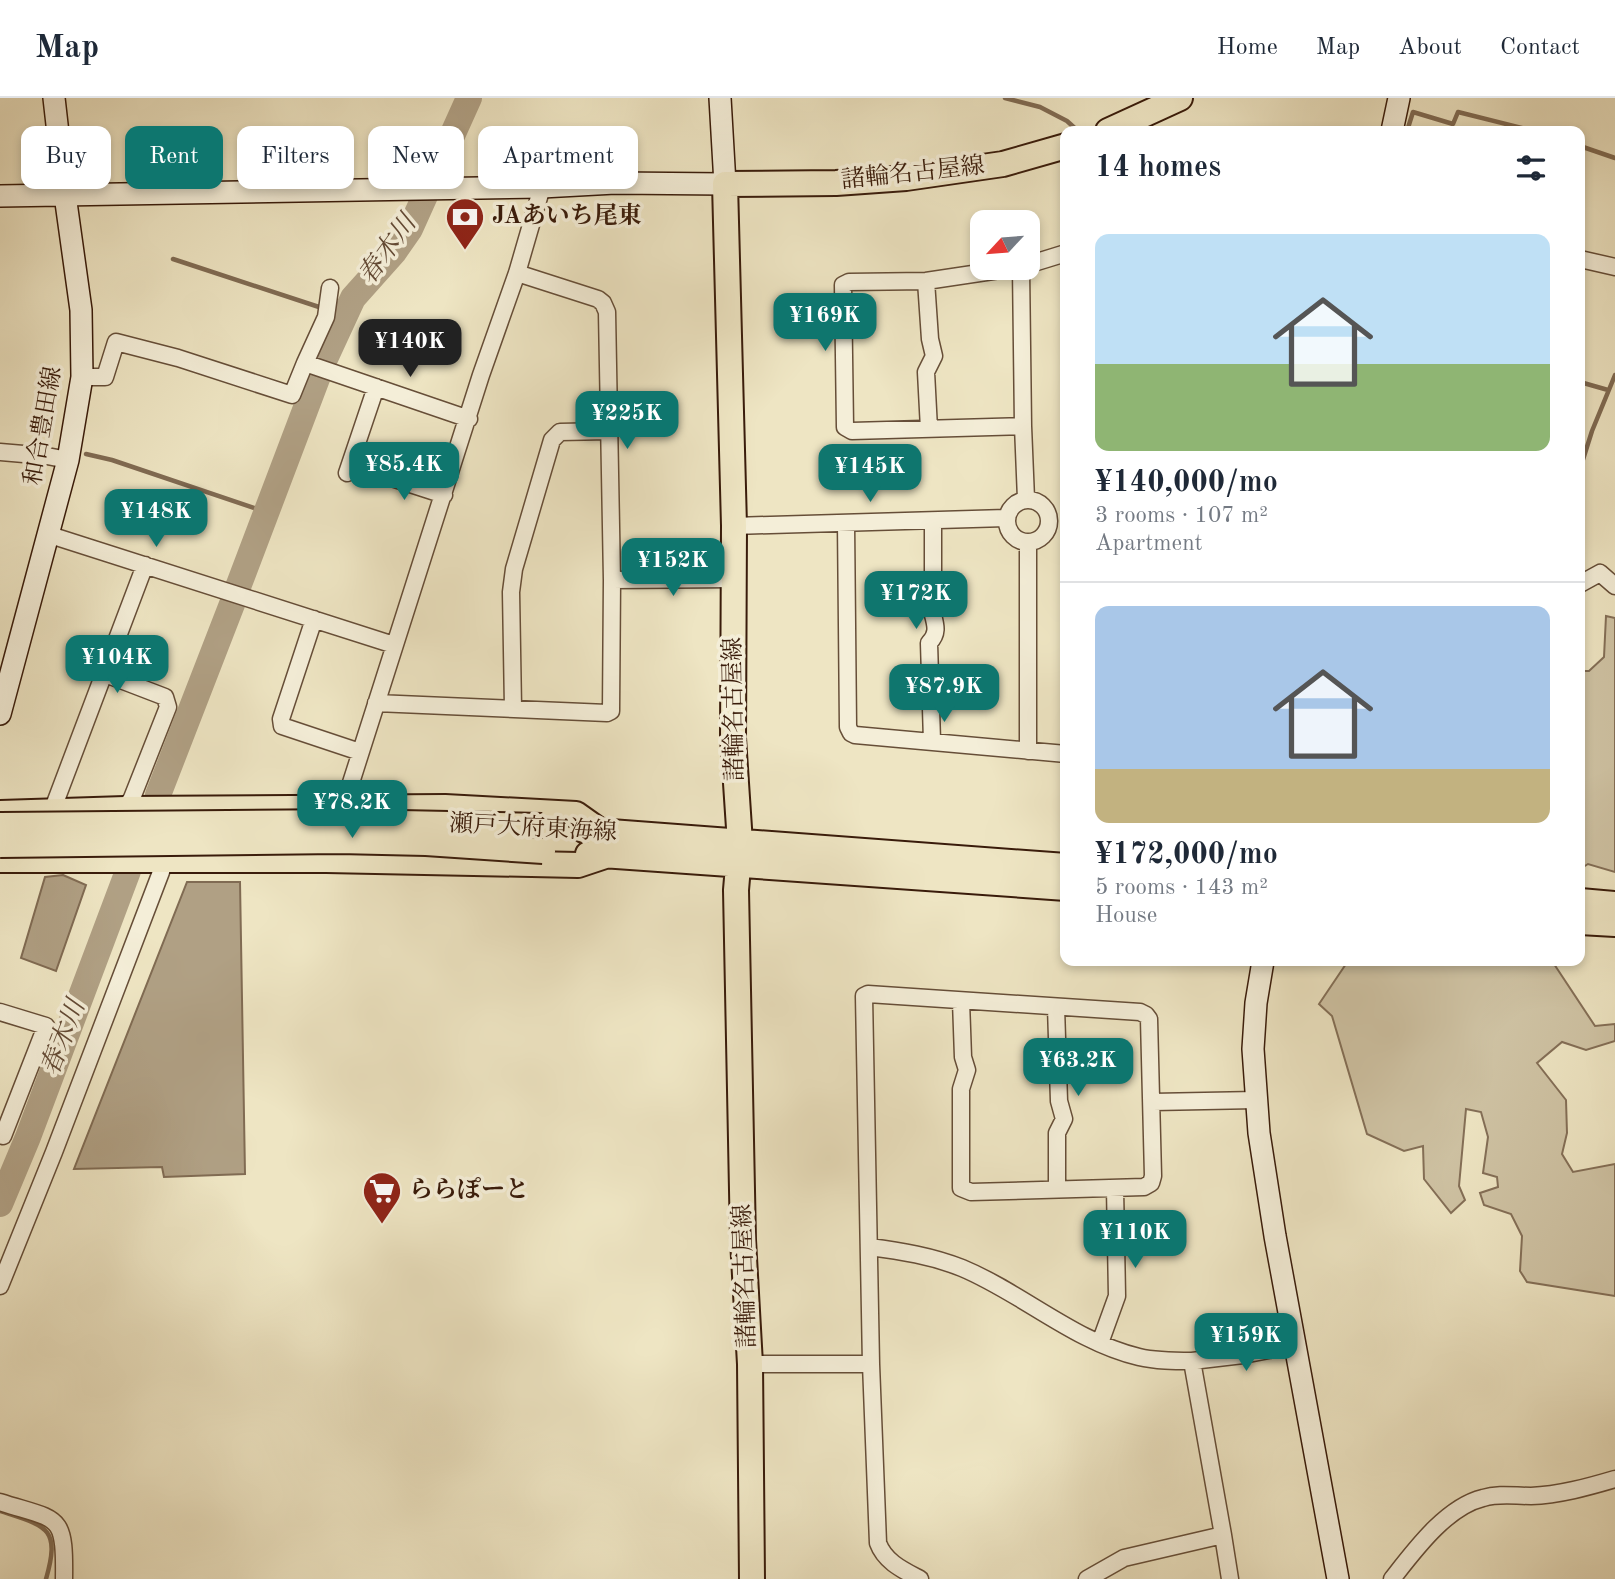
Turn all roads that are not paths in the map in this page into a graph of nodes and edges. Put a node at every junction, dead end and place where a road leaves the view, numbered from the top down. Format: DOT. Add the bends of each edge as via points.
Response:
graph roads {
  1 [pos="54,98"];
  2 [pos="720,98"];
  3 [pos="1180,98"];
  4 [pos="1399,98"];
  5 [pos="1119,126"];
  6 [pos="1393,126"];
  7 [pos="1060,148"];
  8 [pos="638,183"];
  9 [pos="725,184"];
  10 [pos="478,188"];
  11 [pos="541,189"];
  12 [pos="65,195"];
  13 [pos="0,196"];
  14 [pos="1060,255"];
  15 [pos="1585,260"];
  16 [pos="1040,261"];
  17 [pos="1615,267"];
  18 [pos="517,272"];
  19 [pos="970,274"];
  20 [pos="1020,280"];
  21 [pos="926,281"];
  22 [pos="330,288"];
  23 [pos="305,363"];
  24 [pos="82,377"];
  25 [pos="376,387"];
  26 [pos="469,419"];
  27 [pos="1023,426"];
  28 [pos="929,429"];
  29 [pos="608,431"];
  30 [pos="0,452"];
  31 [pos="68,460"];
  32 [pos="347,473"];
  33 [pos="376,473"];
  34 [pos="444,495"];
  35 [pos="1026,499"];
  36 [pos="1006,518"];
  37 [pos="1058,520"];
  38 [pos="933,521"];
  39 [pos="846,523"];
  40 [pos="734,526"];
  41 [pos="50,535"];
  42 [pos="1028,543"];
  43 [pos="145,565"];
  44 [pos="734,579"];
  45 [pos="612,580"];
  46 [pos="1585,581"];
  47 [pos="1615,586"];
  48 [pos="314,618"];
  49 [pos="394,645"];
  50 [pos="105,674"];
  51 [pos="376,703"];
  52 [pos="513,708"];
  53 [pos="0,714"];
  54 [pos="932,741"];
  55 [pos="1028,751"];
  56 [pos="360,752"];
  57 [pos="1060,754"];
  58 [pos="342,808"];
  59 [pos="125,809"];
  60 [pos="182,810"];
  61 [pos="52,811"];
  62 [pos="0,813"];
  63 [pos="0,825"];
  64 [pos="600,831"];
  65 [pos="0,845"];
  66 [pos="739,854"];
  67 [pos="605,856"];
  68 [pos="163,858"];
  69 [pos="0,860"];
  70 [pos="326,860"];
  71 [pos="1060,866"];
  72 [pos="1060,887"];
  73 [pos="1585,901"];
  74 [pos="1615,904"];
  75 [pos="1585,922"];
  76 [pos="1615,924"];
  77 [pos="1262,966"];
  78 [pos="961,1001"];
  79 [pos="1056,1007"];
  80 [pos="0,1012"];
  81 [pos="1256,1100"];
  82 [pos="1153,1102"];
  83 [pos="0,1135"];
  84 [pos="1115,1188"];
  85 [pos="1057,1189"];
  86 [pos="869,1247"];
  87 [pos="1,1281"];
  88 [pos="1100,1343"];
  89 [pos="1295,1345"];
  90 [pos="1192,1361"];
  91 [pos="750,1364"];
  92 [pos="872,1364"];
  93 [pos="1615,1479"];
  94 [pos="0,1502"];
  95 [pos="1223,1535"];
  96 [pos="64,1579"];
  97 [pos="752,1579"];
  98 [pos="920,1579"];
  99 [pos="1087,1579"];
  100 [pos="1230,1579"];
  101 [pos="1338,1579"];
  102 [pos="1392,1579"];
  1 -- 12 [label="street, 和合豊田線"];
  2 -- 9 [label="street"];
  3 -- 5 [label="main road"];
  4 -- 6 [label="street"];
  7 -- 9 [label="main road, 諸輪名古屋線" via="1003,164 906,178"];
  8 -- 9 [label="street"];
  9 -- 40 [label="main road, 諸輪名古屋線"];
  10 -- 12 [label="street"];
  11 -- 18 [label="street"];
  12 -- 13 [label="street"];
  12 -- 24 [label="street, 和合豊田線" via="81,310"];
  14 -- 16 [label="street"];
  15 -- 17 [label="street"];
  18 -- 26 [label="street"];
  18 -- 29 [label="street" via="603,303 607,312"];
  19 -- 21 [label="street"];
  20 -- 27 [label="street"];
  21 -- 28 [label="street" via="934,356 926,372"];
  21 -- 28 [label="street" via="849,282 842,290 845,427 852,431"];
  22 -- 23 [label="street" via="326,317"];
  23 -- 24 [label="street" via="292,394 116,342 105,377"];
  23 -- 25 [label="street"];
  24 -- 31 [label="street, 和合豊田線"];
  25 -- 26 [label="street"];
  25 -- 32 [label="street"];
  26 -- 34 [label="street"];
  27 -- 28 [label="street"];
  27 -- 35 [label="street"];
  29 -- 45 [label="street"];
  29 -- 52 [label="street" via="560,432 552,440 514,569"];
  30 -- 31 [label="street"];
  31 -- 41 [label="street, 和合豊田線"];
  33 -- 34 [label="street"];
  34 -- 49 [label="street"];
  35 -- 36 [label="street" via="1013,505"];
  35 -- 37 [label="street" via="1039,503"];
  36 -- 38 [label="street"];
  36 -- 42 [label="street" via="1014,538"];
  37 -- 42 [label="street" via="1046,534"];
  38 -- 39 [label="street"];
  38 -- 54 [label="street"];
  39 -- 40 [label="street"];
  39 -- 54 [label="street" via="848,727 855,736"];
  40 -- 44 [label="main road, 諸輪名古屋線"];
  41 -- 43 [label="street"];
  41 -- 53 [label="street, 和合豊田線"];
  42 -- 55 [label="street"];
  43 -- 48 [label="street"];
  43 -- 50 [label="street"];
  44 -- 45 [label="street"];
  44 -- 66 [label="main road, 諸輪名古屋線" via="733,738"];
  45 -- 52 [label="street" via="611,711"];
  46 -- 47 [label="street" via="1600,573"];
  48 -- 49 [label="street"];
  48 -- 56 [label="street" via="282,726"];
  49 -- 51 [label="street"];
  50 -- 59 [label="street" via="165,697 168,707"];
  50 -- 61 [label="street"];
  51 -- 52 [label="street"];
  51 -- 56 [label="street"];
  54 -- 55 [label="street"];
  55 -- 57 [label="street"];
  56 -- 58 [label="street"];
  58 -- 60 [label="main road"];
  58 -- 64 [label="main road" via="555,812 576,814"];
  58 -- 70 [label="street"];
  59 -- 60 [label="main road"];
  59 -- 61 [label="main road"];
  60 -- 68 [label="street"];
  61 -- 62 [label="main road"];
  63 -- 64 [label="main road, 瀬戸大府東海線, bridge" via="352,822"];
  64 -- 66 [label="main road, 瀬戸大府東海線"];
  65 -- 67 [label="main road, 瀬戸大府東海線, bridge" via="340,841"];
  66 -- 67 [label="main road, 瀬戸大府東海線"];
  66 -- 71 [label="main road, 瀬戸大府東海線" via="818,846"];
  66 -- 72 [label="main road, 瀬戸大府東海線"];
  66 -- 91 [label="main road, 諸輪名古屋線" via="743,1240"];
  67 -- 70 [label="main road" via="578,865"];
  68 -- 69 [label="main road"];
  68 -- 70 [label="main road"];
  68 -- 87 [label="street"];
  73 -- 74 [label="main road"];
  75 -- 76 [label="main road"];
  77 -- 81 [label="street" via="1253,1049"];
  78 -- 79 [label="street"];
  78 -- 85 [label="street" via="967,1070 961,1089 961,1188 971,1192"];
  78 -- 86 [label="street" via="868,994 863,999"];
  79 -- 82 [label="street" via="1146,1015"];
  79 -- 85 [label="street" via="1059,1101 1064,1119 1057,1133"];
  80 -- 83 [label="street" via="46,1026"];
  81 -- 82 [label="street"];
  81 -- 89 [label="street"];
  82 -- 84 [label="street" via="1151,1182 1144,1187"];
  84 -- 85 [label="street"];
  84 -- 88 [label="street" via="1117,1296"];
  86 -- 88 [label="street" via="924,1255 962,1269"];
  86 -- 92 [label="street"];
  88 -- 90 [label="street" via="1140,1357"];
  89 -- 90 [label="street"];
  89 -- 101 [label="street"];
  90 -- 95 [label="street"];
  91 -- 92 [label="street"];
  91 -- 97 [label="main road, 諸輪名古屋線"];
  92 -- 98 [label="street" via="877,1543 892,1564"];
  93 -- 102 [label="street" via="1556,1493 1480,1498 1423,1539"];
  94 -- 96 [label="street" via="57,1524 65,1543"];
  95 -- 99 [label="street" via="1133,1555"];
  95 -- 100 [label="street"];
}
